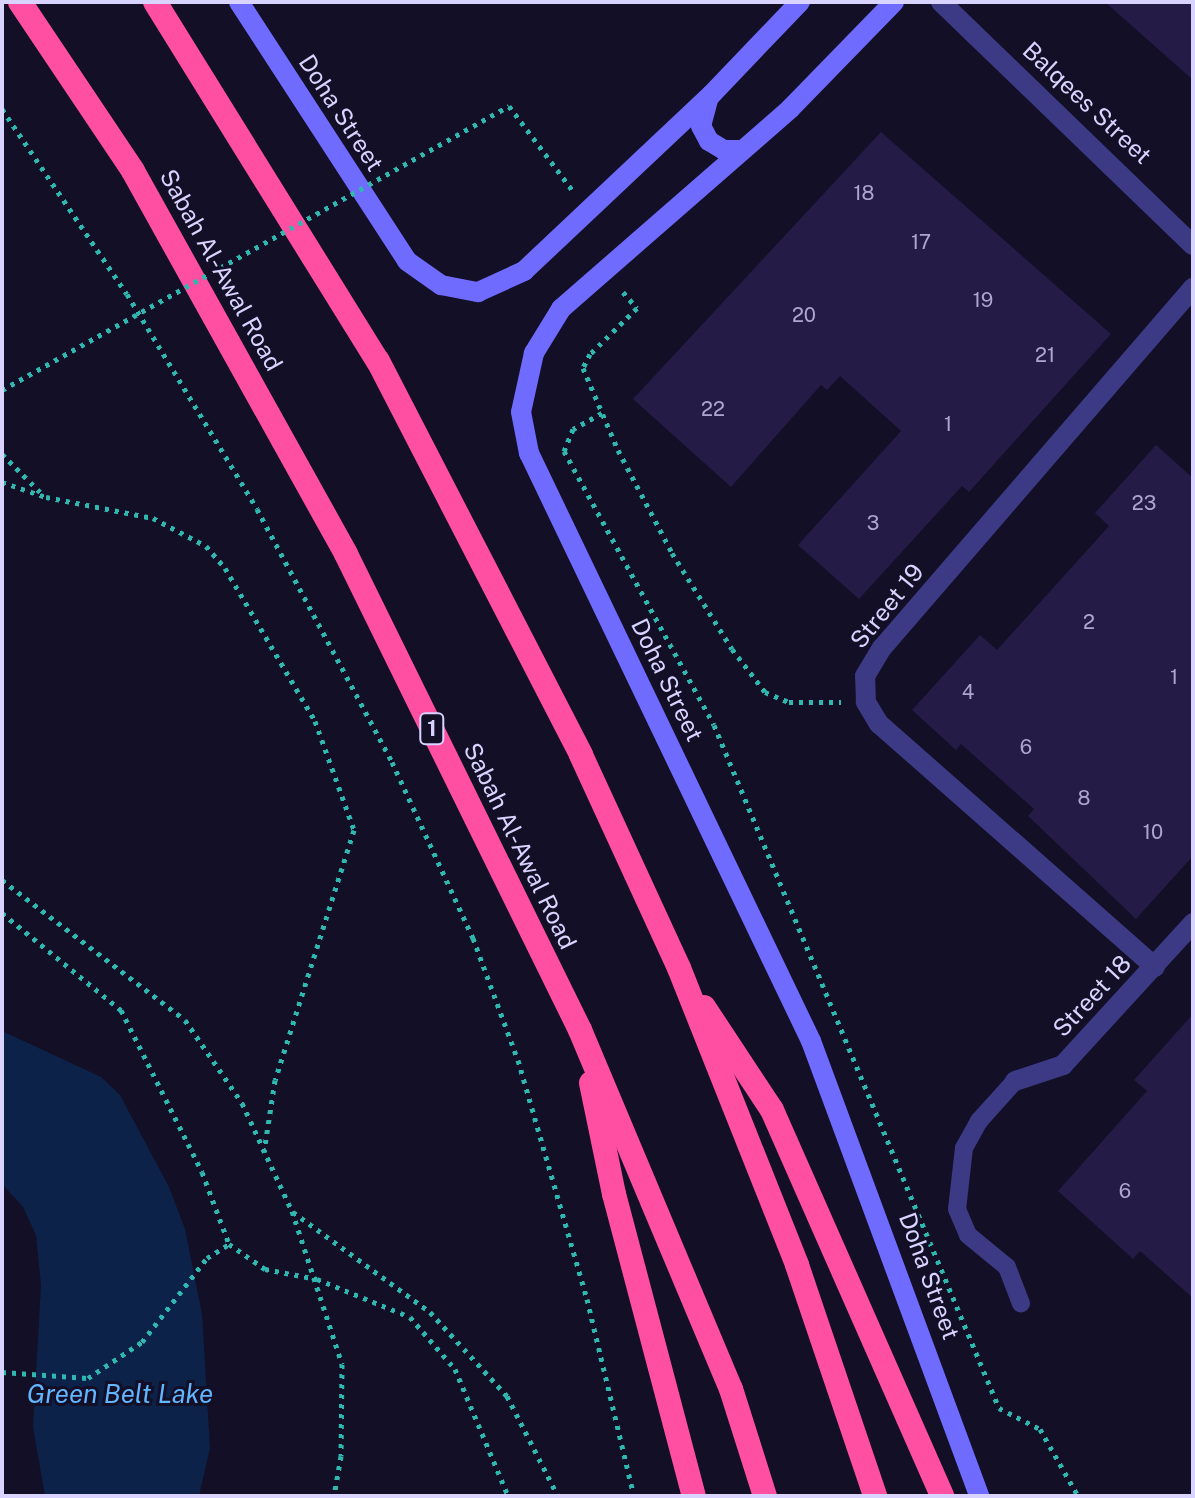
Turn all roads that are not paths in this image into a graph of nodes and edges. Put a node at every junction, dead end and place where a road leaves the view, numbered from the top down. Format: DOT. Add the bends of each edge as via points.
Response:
graph roads {
  1 [pos="20,2"];
  2 [pos="155,2"];
  3 [pos="239,2"];
  4 [pos="800,2"];
  5 [pos="894,2"];
  6 [pos="941,2"];
  7 [pos="711,95"];
  8 [pos="741,150"];
  9 [pos="1193,245"];
  10 [pos="1193,288"];
  11 [pos="1193,923"];
  12 [pos="1155,967"];
  13 [pos="679,968"];
  14 [pos="580,1030"];
  15 [pos="1015,1081"];
  16 [pos="1021,1303"];
  17 [pos="694,1496"];
  18 [pos="765,1496"];
  19 [pos="875,1496"];
  20 [pos="942,1496"];
  21 [pos="979,1496"];
  1 -- 14 [label="highway, Sabah Al-Awal Road / 1" via="133,171 346,554"];
  2 -- 13 [label="highway" via="378,361 581,755"];
  3 -- 7 [label="street, Doha Street" via="399,252 431,281 478,292 506,283"];
  4 -- 7 [label="street, Doha Street"];
  5 -- 8 [label="street, Doha Street" via="790,109"];
  6 -- 9 [label="street, Balqees Street"];
  7 -- 8 [label="street" via="702,109 701,126 709,141 724,150"];
  8 -- 21 [label="street, Doha Street" via="561,309 534,353 522,393 523,433 811,1041"];
  10 -- 12 [label="street, Street 19" via="882,648 865,676 866,702 879,724"];
  11 -- 12 [label="street, Street 18"];
  12 -- 15 [label="street, Street 18" via="1063,1065"];
  13 -- 19 [label="highway" via="797,1265"];
  13 -- 20 [label="highway" via="772,1110"];
  14 -- 17 [label="highway" via="614,1194"];
  14 -- 18 [label="highway, Sabah Al-Awal Road / 1" via="731,1389"];
  15 -- 16 [label="lane" via="979,1121 964,1148 957,1209 968,1235 1007,1267"];
}
